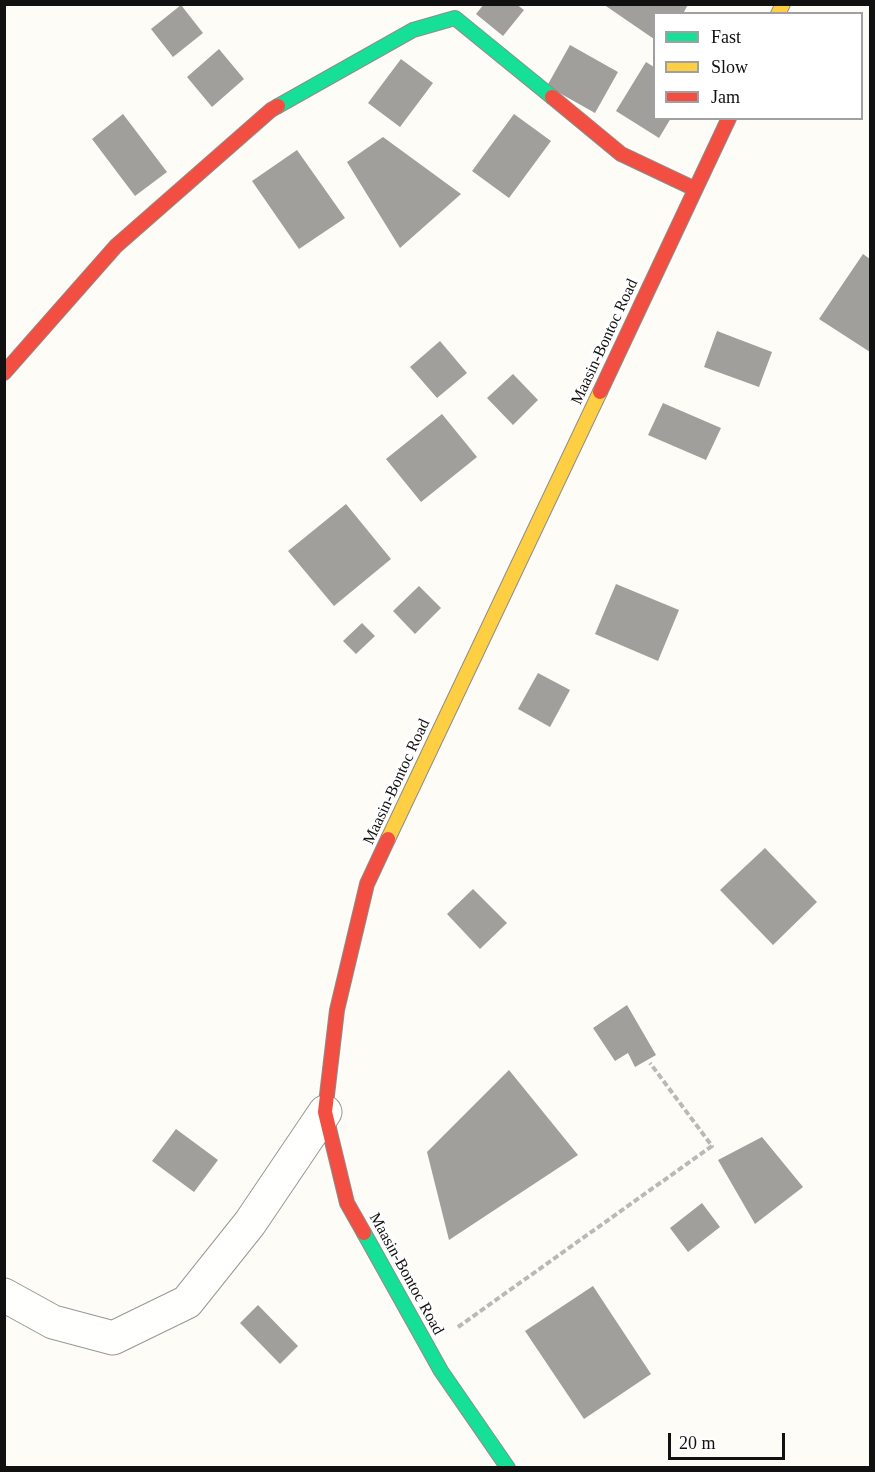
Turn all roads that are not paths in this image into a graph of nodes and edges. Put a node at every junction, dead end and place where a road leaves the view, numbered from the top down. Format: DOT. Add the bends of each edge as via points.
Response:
graph roads {
  1 [pos="728,120"];
  2 [pos="695,189"];
  3 [pos="4,373"];
  4 [pos="325,1112"];
  5 [pos="4,1295"];
  6 [pos="508,1467"];
  1 -- 2 [label="main road, Maasin-Bontoc Road"];
  2 -- 3 [label="main road" via="621,154 455,18 413,30 271,110 116,246"];
  2 -- 4 [label="main road, Maasin-Bontoc Road" via="367,884 337,1010"];
  4 -- 5 [label="street" via="250,1223 187,1302 113,1338 53,1322"];
  4 -- 6 [label="main road, Maasin-Bontoc Road" via="347,1203 441,1371"];
}
